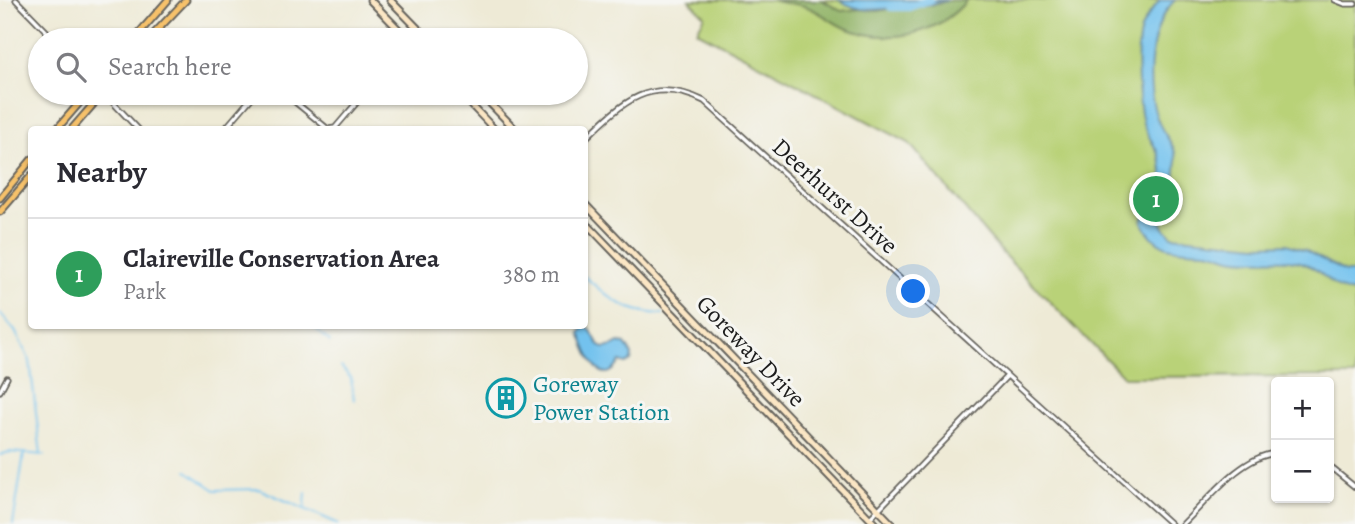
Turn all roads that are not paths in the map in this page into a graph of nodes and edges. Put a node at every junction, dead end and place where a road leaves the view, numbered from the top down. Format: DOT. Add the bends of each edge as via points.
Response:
graph roads {
  1 [pos="16,0"];
  2 [pos="167,0"];
  3 [pos="186,0"];
  4 [pos="370,0"];
  5 [pos="390,0"];
  6 [pos="1335,0"];
  7 [pos="1355,4"];
  8 [pos="43,28"];
  9 [pos="143,28"];
  10 [pos="159,28"];
  11 [pos="398,28"];
  12 [pos="416,28"];
  13 [pos="78,105"];
  14 [pos="93,105"];
  15 [pos="115,105"];
  16 [pos="245,105"];
  17 [pos="299,105"];
  18 [pos="355,105"];
  19 [pos="471,105"];
  20 [pos="492,105"];
  21 [pos="59,126"];
  22 [pos="74,126"];
  23 [pos="135,126"];
  24 [pos="227,126"];
  25 [pos="324,126"];
  26 [pos="337,126"];
  27 [pos="491,126"];
  28 [pos="512,126"];
  29 [pos="588,136"];
  30 [pos="28,164"];
  31 [pos="28,180"];
  32 [pos="0,198"];
  33 [pos="588,207"];
  34 [pos="0,212"];
  35 [pos="588,225"];
  36 [pos="1007,376"];
  37 [pos="8,378"];
  38 [pos="0,391"];
  39 [pos="1271,454"];
  40 [pos="1334,470"];
  41 [pos="1355,486"];
  42 [pos="878,510"];
  43 [pos="870,518"];
  44 [pos="875,524"];
  45 [pos="892,524"];
  46 [pos="1171,524"];
  47 [pos="1183,524"];
  1 -- 8 [label="street"];
  2 -- 9 [label="main road"];
  3 -- 10 [label="main road"];
  4 -- 11 [label="main road"];
  5 -- 12 [label="main road"];
  6 -- 7 [label="street"];
  13 -- 21 [label="main road"];
  14 -- 22 [label="main road"];
  15 -- 23 [label="street"];
  16 -- 24 [label="street"];
  17 -- 25 [label="street"];
  18 -- 26 [label="street"];
  19 -- 27 [label="main road"];
  20 -- 28 [label="main road"];
  29 -- 36 [label="street, Deerhurst Drive" via="622,104 644,93 674,90 704,100"];
  30 -- 32 [label="main road"];
  31 -- 34 [label="main road"];
  33 -- 42 [label="main road, Goreway Drive"];
  35 -- 43 [label="main road, Goreway Drive"];
  36 -- 42 [label="street"];
  36 -- 46 [label="street, Deerhurst Drive"];
  37 -- 38 [label="street"];
  39 -- 47 [label="street" via="1239,469"];
  40 -- 41 [label="street"];
  42 -- 43 [label="street"];
  42 -- 45 [label="main road, Goreway Drive"];
  43 -- 44 [label="main road, Goreway Drive"];
}
